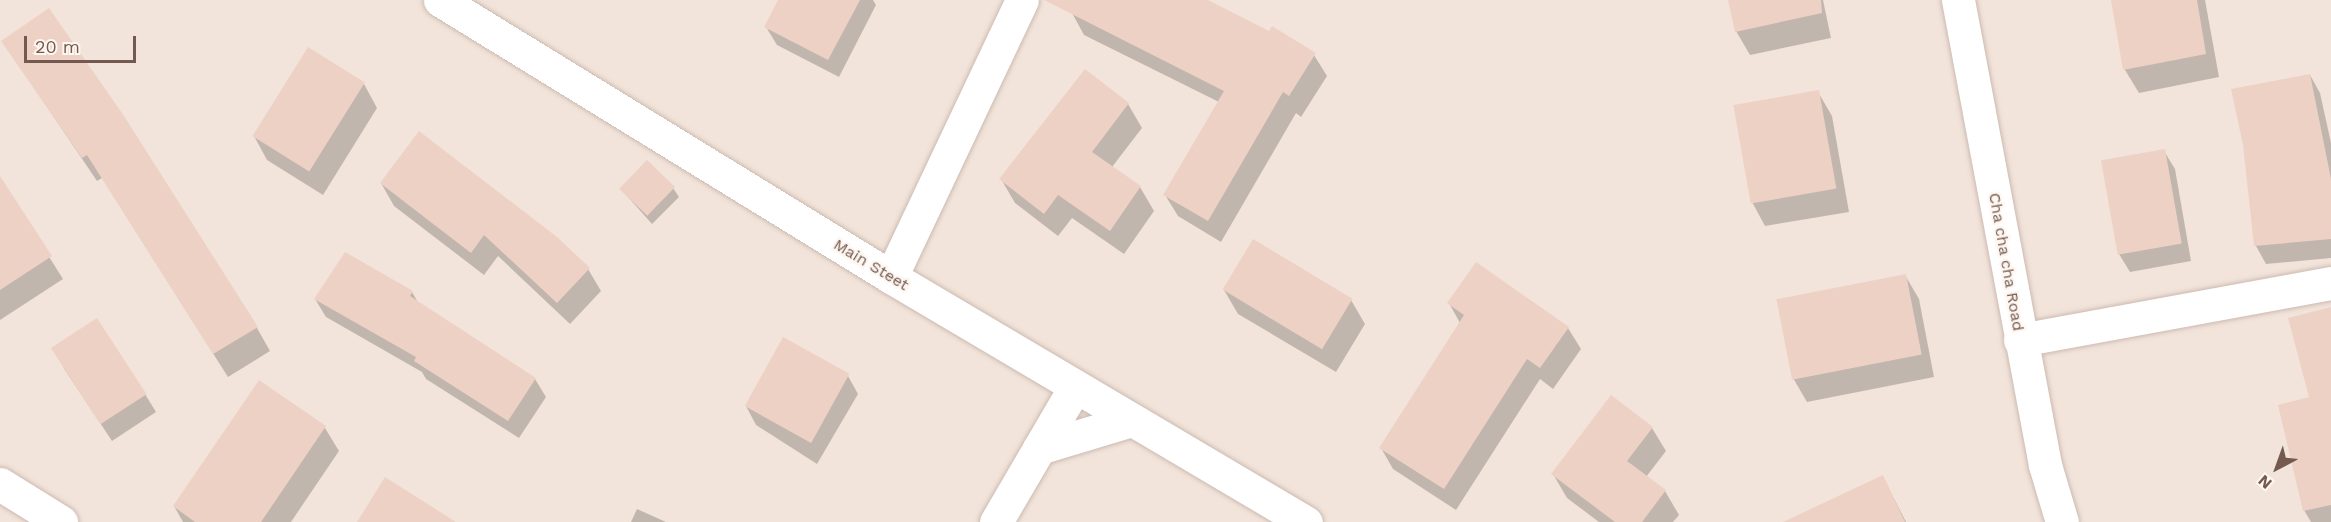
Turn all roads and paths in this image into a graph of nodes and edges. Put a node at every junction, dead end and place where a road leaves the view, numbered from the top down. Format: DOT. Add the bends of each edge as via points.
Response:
graph roads {
  1 [pos="440,0"];
  2 [pos="1022,0"];
  3 [pos="1958,0"];
  4 [pos="891,277"];
  5 [pos="2331,284"];
  6 [pos="2020,340"];
  7 [pos="1075,387"];
  8 [pos="1132,420"];
  9 [pos="1039,448"];
  10 [pos="0,484"];
  11 [pos="61,522"];
  12 [pos="996,522"];
  13 [pos="1306,522"];
  14 [pos="2062,522"];
  1 -- 4 [label="street, Main Steet"];
  2 -- 4 [label="street"];
  3 -- 6 [label="street, Cha cha cha Road"];
  4 -- 7 [label="street, Main Steet"];
  5 -- 6 [label="street"];
  6 -- 14 [label="street, Cha cha cha Road" via="2045,465"];
  7 -- 8 [label="street, Main Steet"];
  7 -- 9 [label="street"];
  8 -- 9 [label="street"];
  8 -- 13 [label="street, Main Steet"];
  9 -- 12 [label="street"];
  10 -- 11 [label="street"];
}
